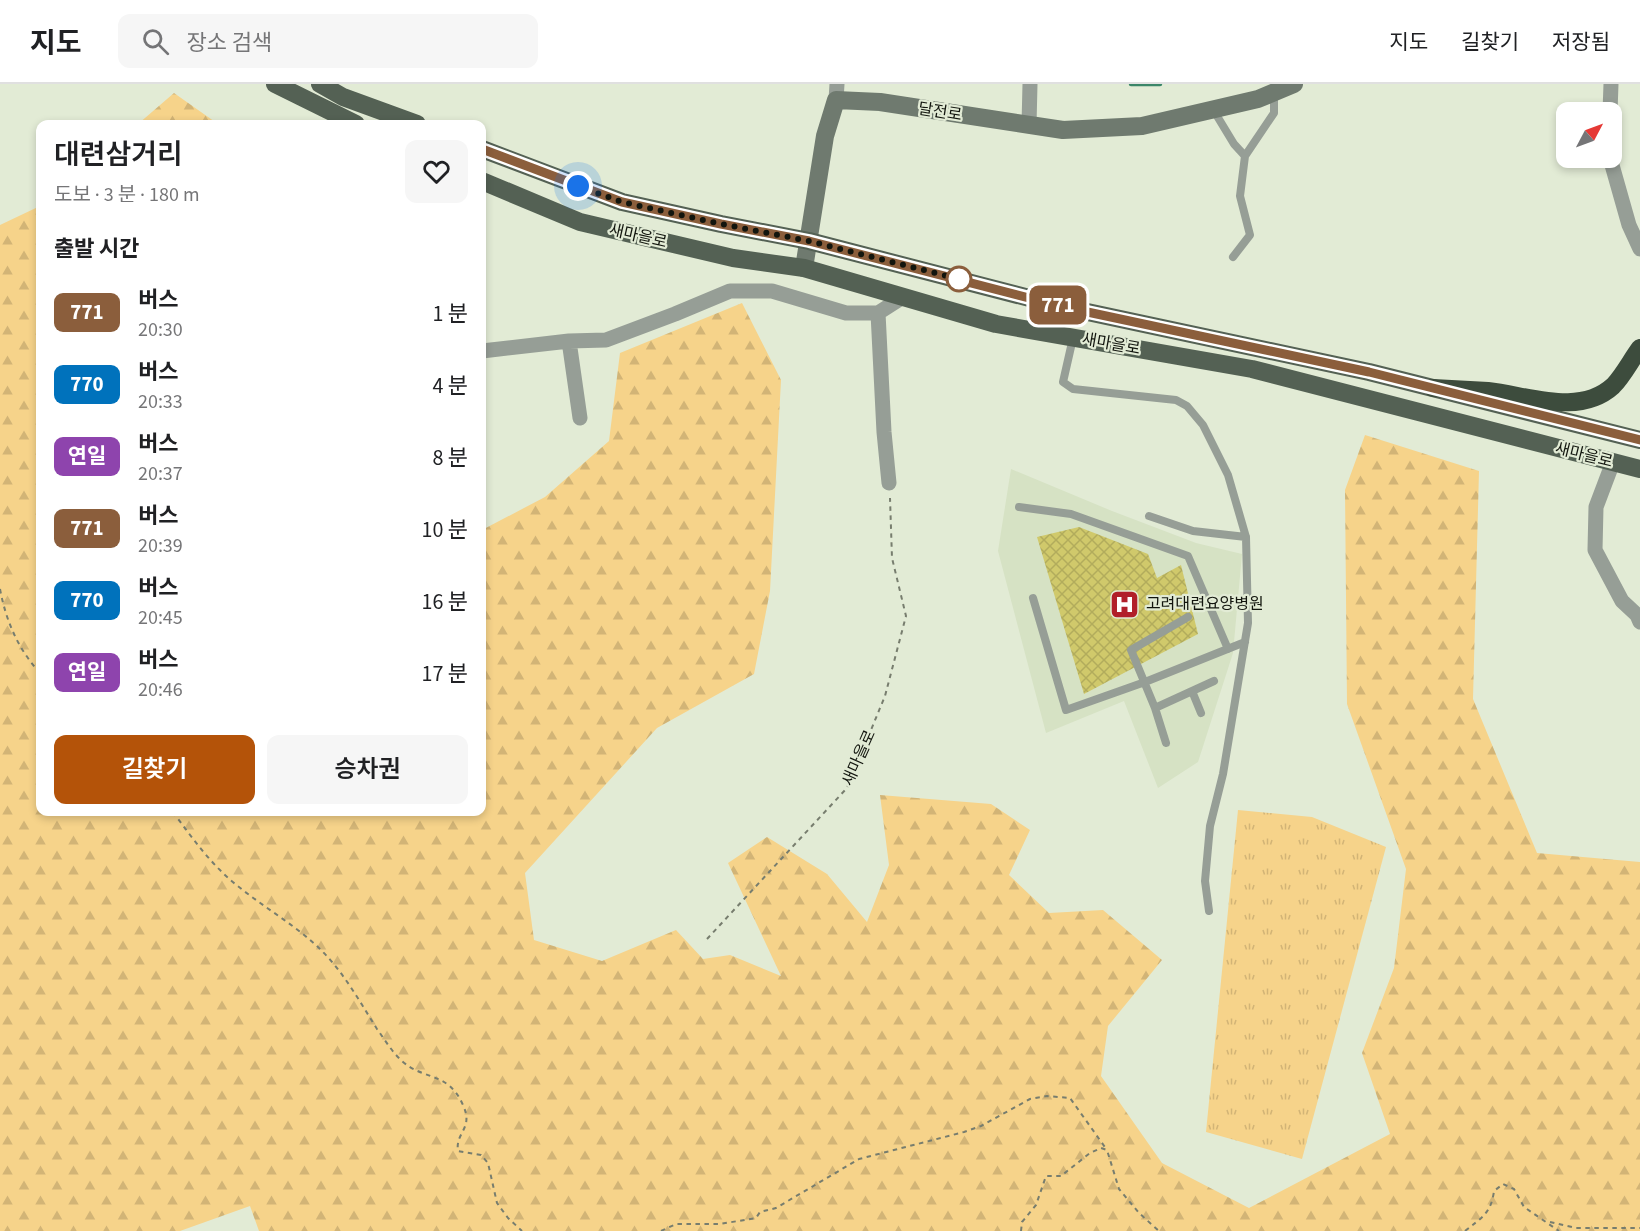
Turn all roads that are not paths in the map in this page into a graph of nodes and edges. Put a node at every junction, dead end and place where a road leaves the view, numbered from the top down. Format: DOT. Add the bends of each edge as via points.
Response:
graph roads {
  1 [pos="275,84"];
  2 [pos="320,84"];
  3 [pos="1030,84"];
  4 [pos="1294,84"];
  5 [pos="1611,84"];
  6 [pos="836,92"];
  7 [pos="1275,92"];
  8 [pos="1610,102"];
  9 [pos="1213,109"];
  10 [pos="348,120"];
  11 [pos="406,120"];
  12 [pos="1029,121"];
  13 [pos="486,151"];
  14 [pos="1245,156"];
  15 [pos="1613,168"];
  16 [pos="486,183"];
  17 [pos="809,241"];
  18 [pos="1640,249"];
  19 [pos="1233,257"];
  20 [pos="804,268"];
  21 [pos="903,297"];
  22 [pos="878,313"];
  23 [pos="1073,338"];
  24 [pos="569,341"];
  25 [pos="1640,348"];
  26 [pos="486,351"];
  27 [pos="1433,388"];
  28 [pos="580,418"];
  29 [pos="1640,440"];
  30 [pos="1613,462"];
  31 [pos="1640,469"];
  32 [pos="889,483"];
  33 [pos="1019,507"];
  34 [pos="1149,516"];
  35 [pos="1246,537"];
  36 [pos="1033,598"];
  37 [pos="1188,617"];
  38 [pos="1640,622"];
  39 [pos="1245,642"];
  40 [pos="1228,649"];
  41 [pos="1214,681"];
  42 [pos="1145,682"];
  43 [pos="1192,691"];
  44 [pos="1155,708"];
  45 [pos="1201,714"];
  46 [pos="1166,743"];
  47 [pos="1209,911"];
  1 -- 10 [label="main road"];
  2 -- 11 [label="main road" via="343,97"];
  3 -- 12 [label="street"];
  4 -- 7 [label="street, 달전로"];
  5 -- 8 [label="street"];
  6 -- 12 [label="street, 달전로" via="880,102"];
  6 -- 17 [label="street, 달전로"];
  7 -- 9 [label="street, 달전로"];
  7 -- 14 [label="lane" via="1274,113"];
  9 -- 12 [label="street, 달전로" via="1142,126 1063,130"];
  9 -- 14 [label="lane"];
  13 -- 17 [label="main road, 새마을로" via="622,202"];
  14 -- 19 [label="lane" via="1240,196 1250,235"];
  15 -- 18 [label="street"];
  16 -- 20 [label="main road, 새마을로" via="580,222 733,258"];
  17 -- 20 [label="street, 달전로"];
  17 -- 27 [label="main road, 새마을로" via="1064,307"];
  20 -- 21 [label="main road, 새마을로"];
  21 -- 22 [label="street"];
  21 -- 23 [label="main road, 새마을로" via="996,324"];
  22 -- 24 [label="street" via="846,313 772,291 730,291 606,340"];
  22 -- 32 [label="street"];
  23 -- 30 [label="main road, 새마을로" via="1252,369"];
  23 -- 35 [label="lane" via="1063,382 1073,389 1176,400 1187,406 1203,425 1228,475"];
  24 -- 26 [label="street"];
  24 -- 28 [label="street"];
  25 -- 27 [label="highway" via="1613,386 1577,400 1557,403"];
  27 -- 29 [label="main road, 새마을로"];
  30 -- 31 [label="main road, 새마을로"];
  30 -- 38 [label="street" via="1596,507 1595,550 1622,601"];
  33 -- 40 [label="lane" via="1071,514 1188,556"];
  34 -- 35 [label="lane" via="1193,531"];
  35 -- 39 [label="lane"];
  36 -- 42 [label="lane" via="1065,711"];
  37 -- 42 [label="lane" via="1131,650"];
  39 -- 40 [label="lane"];
  39 -- 47 [label="lane" via="1223,774 1210,826 1205,881"];
  40 -- 42 [label="lane"];
  41 -- 43 [label="lane"];
  42 -- 44 [label="lane"];
  43 -- 44 [label="lane"];
  43 -- 45 [label="lane"];
  44 -- 46 [label="lane"];
}
